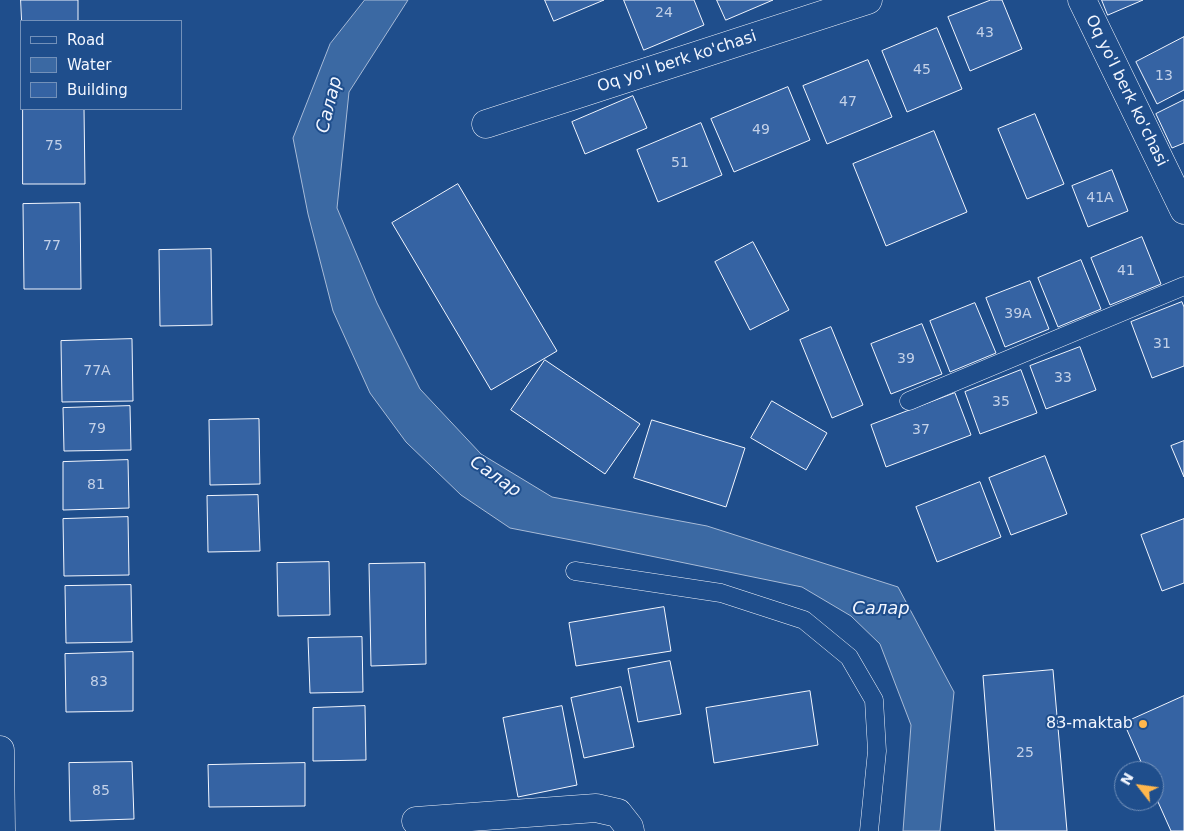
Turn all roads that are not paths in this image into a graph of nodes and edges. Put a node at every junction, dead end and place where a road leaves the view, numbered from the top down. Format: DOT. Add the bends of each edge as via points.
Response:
graph roads {
  1 [pos="868,0"];
  2 [pos="1082,0"];
  3 [pos="486,124"];
  4 [pos="1184,210"];
  5 [pos="1184,286"];
  6 [pos="909,401"];
  7 [pos="575,571"];
  8 [pos="0,750"];
  9 [pos="416,821"];
  10 [pos="1,831"];
  11 [pos="630,831"];
  12 [pos="869,831"];
  1 -- 3 [label="street, Oq yo'l berk ko'chasi"];
  2 -- 4 [label="street, Oq yo'l berk ko'chasi"];
  5 -- 6 [label="lane"];
  7 -- 12 [label="lane" via="721,593 804,620 849,657 874,700 877,751"];
  8 -- 10 [label="street"];
  9 -- 11 [label="street" via="596,808 618,813"];
}
